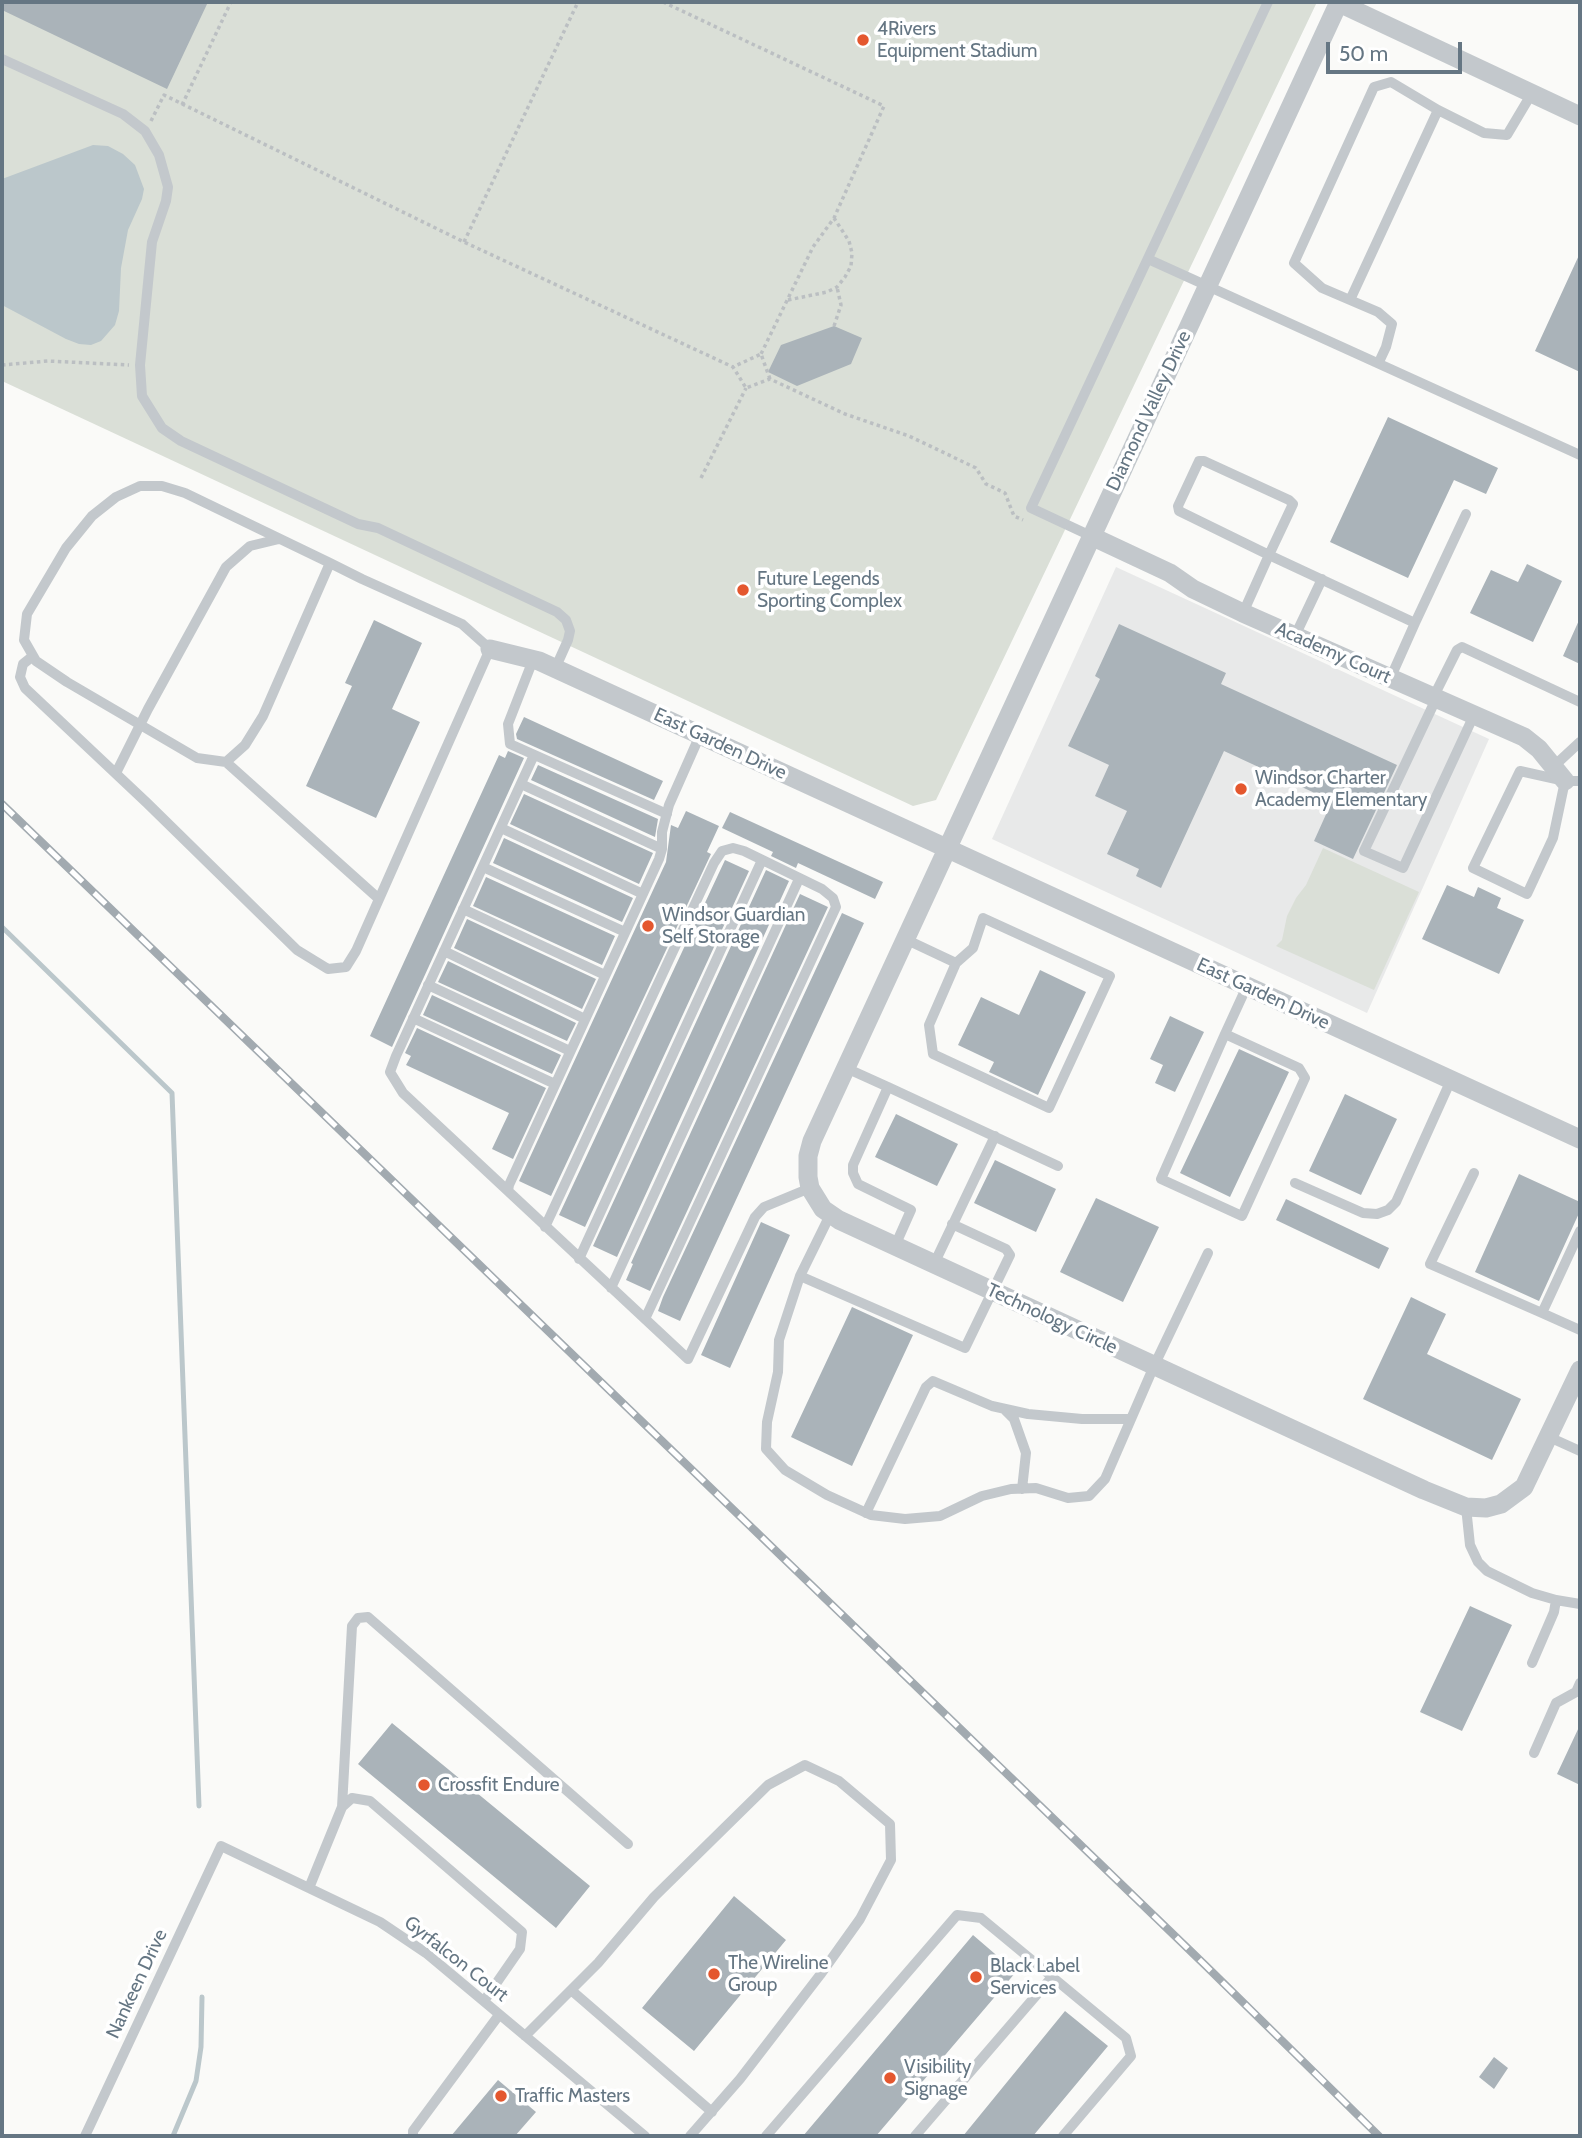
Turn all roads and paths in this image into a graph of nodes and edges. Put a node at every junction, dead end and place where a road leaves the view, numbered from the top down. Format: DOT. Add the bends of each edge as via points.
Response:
graph roads {
  1 [pos="231,2"];
  2 [pos="578,2"];
  3 [pos="663,2"];
  4 [pos="1268,2"];
  5 [pos="1338,2"];
  6 [pos="2,59"];
  7 [pos="1532,93"];
  8 [pos="182,105"];
  9 [pos="1438,110"];
  10 [pos="1580,116"];
  11 [pos="145,131"];
  12 [pos="834,218"];
  13 [pos="464,242"];
  14 [pos="1148,259"];
  15 [pos="1207,285"];
  16 [pos="837,287"];
  17 [pos="788,300"];
  18 [pos="1350,300"];
  19 [pos="834,326"];
  20 [pos="761,354"];
  21 [pos="1379,362"];
  22 [pos="2,365"];
  23 [pos="140,365"];
  24 [pos="733,367"];
  25 [pos="770,379"];
  26 [pos="746,388"];
  27 [pos="1580,455"];
  28 [pos="701,478"];
  29 [pos="1466,514"];
  30 [pos="1025,521"];
  31 [pos="1091,536"];
  32 [pos="279,539"];
  33 [pos="1269,555"];
  34 [pos="330,563"];
  35 [pos="1322,579"];
  36 [pos="1242,612"];
  37 [pos="1416,623"];
  38 [pos="1295,636"];
  39 [pos="490,649"];
  40 [pos="33,656"];
  41 [pos="533,660"];
  42 [pos="555,669"];
  43 [pos="1390,679"];
  44 [pos="1435,699"];
  45 [pos="1580,702"];
  46 [pos="1474,715"];
  47 [pos="140,725"];
  48 [pos="700,735"];
  49 [pos="1580,742"];
  50 [pos="534,755"];
  51 [pos="226,762"];
  52 [pos="116,773"];
  53 [pos="1566,776"];
  54 [pos="521,784"];
  55 [pos="667,814"];
  56 [pos="501,828"];
  57 [pos="947,848"];
  58 [pos="662,849"];
  59 [pos="762,860"];
  60 [pos="483,867"];
  61 [pos="799,879"];
  62 [pos="642,894"];
  63 [pos="379,899"];
  64 [pos="463,909"];
  65 [pos="625,932"];
  66 [pos="905,939"];
  67 [pos="444,951"];
  68 [pos="956,963"];
  69 [pos="605,975"];
  70 [pos="428,985"];
  71 [pos="1247,986"];
  72 [pos="413,1018"];
  73 [pos="585,1018"];
  74 [pos="1226,1034"];
  75 [pos="570,1051"];
  76 [pos="846,1068"];
  77 [pos="1451,1080"];
  78 [pos="555,1084"];
  79 [pos="888,1087"];
  80 [pos="995,1136"];
  81 [pos="1580,1139"];
  82 [pos="1058,1166"];
  83 [pos="1474,1173"];
  84 [pos="1294,1183"];
  85 [pos="810,1188"];
  86 [pos="508,1191"];
  87 [pos="830,1215"];
  88 [pos="952,1224"];
  89 [pos="545,1227"];
  90 [pos="1580,1231"];
  91 [pos="895,1246"];
  92 [pos="1208,1253"];
  93 [pos="579,1259"];
  94 [pos="934,1264"];
  95 [pos="800,1276"];
  96 [pos="611,1288"];
  97 [pos="992,1291"];
  98 [pos="1542,1313"];
  99 [pos="645,1319"];
  100 [pos="1580,1330"];
  101 [pos="1154,1366"];
  102 [pos="1580,1370"];
  103 [pos="1004,1409"];
  104 [pos="1130,1419"];
  105 [pos="1549,1437"];
  106 [pos="1580,1451"];
  107 [pos="1022,1489"];
  108 [pos="1466,1507"];
  109 [pos="866,1513"];
  110 [pos="1556,1600"];
  111 [pos="1580,1604"];
  112 [pos="1532,1663"];
  113 [pos="1580,1683"];
  114 [pos="1534,1753"];
  115 [pos="342,1807"];
  116 [pos="628,1844"];
  117 [pos="221,1846"];
  118 [pos="309,1888"];
  119 [pos="1052,1977"];
  120 [pos="571,1990"];
  121 [pos="484,2001"];
  122 [pos="499,2015"];
  123 [pos="525,2036"];
  124 [pos="712,2112"];
  125 [pos="85,2136"];
  126 [pos="413,2136"];
  127 [pos="645,2136"];
  128 [pos="690,2136"];
  129 [pos="766,2136"];
  130 [pos="915,2136"];
  131 [pos="1063,2136"];
  1 -- 8 [label="path"];
  2 -- 13 [label="path"];
  3 -- 12 [label="path" via="884,106"];
  4 -- 14 [label="lane"];
  5 -- 7 [label="street"];
  5 -- 15 [label="street, Diamond Valley Drive"];
  6 -- 11 [label="lane" via="123,114"];
  7 -- 9 [label="lane" via="1507,135 1484,133"];
  7 -- 10 [label="street"];
  8 -- 11 [label="path" via="164,96"];
  8 -- 13 [label="path"];
  9 -- 18 [label="lane"];
  9 -- 18 [label="lane" via="1391,82 1374,87 1294,263 1322,288"];
  11 -- 23 [label="lane" via="159,155 168,187 152,242"];
  12 -- 16 [label="path" via="852,253 851,266"];
  12 -- 17 [label="path" via="813,247"];
  13 -- 24 [label="path"];
  14 -- 15 [label="lane"];
  14 -- 31 [label="lane" via="1031,508"];
  15 -- 21 [label="lane"];
  15 -- 31 [label="street, Diamond Valley Drive"];
  16 -- 17 [label="path"];
  16 -- 19 [label="path" via="841,305"];
  17 -- 20 [label="path"];
  18 -- 21 [label="lane" via="1392,324"];
  20 -- 24 [label="path"];
  20 -- 25 [label="path"];
  21 -- 27 [label="lane"];
  22 -- 23 [label="path" via="48,361"];
  23 -- 42 [label="lane" via="142,396 151,413 181,441 557,612 570,631"];
  24 -- 26 [label="path"];
  25 -- 26 [label="path"];
  25 -- 30 [label="path" via="976,468 986,484 1005,493 1014,516"];
  26 -- 28 [label="path"];
  29 -- 37 [label="lane"];
  31 -- 36 [label="street, Academy Court"];
  31 -- 57 [label="street, Diamond Valley Drive"];
  32 -- 34 [label="lane"];
  32 -- 40 [label="lane" via="162,486 140,486 116,497 92,516 66,548 27,614 24,640"];
  32 -- 47 [label="lane" via="250,547 226,568"];
  33 -- 33 [label="lane" via="1293,504 1199,461 1178,506 1180,511"];
  33 -- 35 [label="lane"];
  33 -- 36 [label="lane"];
  34 -- 39 [label="lane" via="462,624"];
  34 -- 51 [label="lane" via="263,716 245,745"];
  35 -- 37 [label="lane"];
  35 -- 38 [label="lane"];
  36 -- 38 [label="street, Academy Court"];
  37 -- 43 [label="lane"];
  38 -- 43 [label="street, Academy Court"];
  39 -- 41 [label="street, East Garden Drive"];
  39 -- 63 [label="lane"];
  40 -- 47 [label="lane"];
  40 -- 52 [label="lane" via="23,664 20,677 25,688"];
  41 -- 42 [label="street, East Garden Drive"];
  41 -- 50 [label="lane" via="508,724 508,738 510,744"];
  42 -- 48 [label="street, East Garden Drive"];
  43 -- 44 [label="street, Academy Court"];
  44 -- 45 [label="lane" via="1462,647"];
  44 -- 46 [label="street, Academy Court"];
  44 -- 46 [label="lane" via="1364,851 1403,868"];
  46 -- 53 [label="street, Academy Court" via="1531,742"];
  47 -- 51 [label="lane" via="197,758"];
  47 -- 52 [label="lane"];
  48 -- 55 [label="lane"];
  48 -- 57 [label="street, East Garden Drive"];
  49 -- 53 [label="lane"];
  50 -- 54 [label="lane"];
  50 -- 55 [label="lane"];
  51 -- 63 [label="lane"];
  52 -- 63 [label="lane" via="297,950 328,969 346,967"];
  53 -- 53 [label="lane" via="1520,771 1473,869 1527,894 1553,838"];
  54 -- 56 [label="lane"];
  54 -- 58 [label="lane"];
  55 -- 58 [label="lane"];
  56 -- 60 [label="lane"];
  56 -- 62 [label="lane"];
  57 -- 66 [label="street"];
  57 -- 71 [label="street, East Garden Drive"];
  58 -- 62 [label="lane"];
  59 -- 61 [label="lane"];
  59 -- 89 [label="lane" via="733,848 722,851 714,863"];
  59 -- 93 [label="lane"];
  60 -- 64 [label="lane"];
  60 -- 65 [label="lane"];
  61 -- 96 [label="lane"];
  61 -- 99 [label="lane" via="833,898 836,907"];
  62 -- 65 [label="lane"];
  64 -- 67 [label="lane"];
  64 -- 69 [label="lane"];
  65 -- 69 [label="lane"];
  66 -- 68 [label="lane"];
  66 -- 76 [label="street"];
  67 -- 70 [label="lane"];
  67 -- 73 [label="lane"];
  68 -- 68 [label="lane" via="973,948 984,918 1110,976 1049,1108 933,1054 929,1025"];
  69 -- 73 [label="lane"];
  70 -- 72 [label="lane"];
  70 -- 75 [label="lane"];
  71 -- 74 [label="lane"];
  71 -- 77 [label="street, East Garden Drive"];
  72 -- 78 [label="lane"];
  72 -- 86 [label="lane" via="390,1072 402,1093"];
  73 -- 75 [label="lane"];
  74 -- 74 [label="lane" via="1299,1068 1305,1078 1242,1216 1161,1180"];
  75 -- 78 [label="lane"];
  76 -- 79 [label="lane"];
  76 -- 85 [label="street" via="810,1149"];
  77 -- 81 [label="street, East Garden Drive"];
  77 -- 84 [label="lane" via="1396,1202 1388,1210 1363,1213"];
  78 -- 86 [label="lane"];
  79 -- 80 [label="lane"];
  79 -- 91 [label="lane" via="853,1173 858,1184 911,1210"];
  80 -- 82 [label="lane"];
  80 -- 88 [label="lane"];
  83 -- 98 [label="lane" via="1430,1264"];
  85 -- 87 [label="street, Technology Circle"];
  85 -- 99 [label="lane" via="764,1207 755,1217 688,1359"];
  86 -- 89 [label="lane"];
  87 -- 91 [label="street, Technology Circle"];
  87 -- 95 [label="lane"];
  88 -- 94 [label="lane"];
  88 -- 97 [label="lane" via="1009,1252"];
  89 -- 93 [label="lane"];
  90 -- 98 [label="lane"];
  91 -- 94 [label="street, Technology Circle"];
  92 -- 101 [label="lane"];
  93 -- 96 [label="lane"];
  94 -- 97 [label="street, Technology Circle"];
  95 -- 97 [label="lane" via="965,1348"];
  95 -- 109 [label="lane" via="779,1340 766,1450 785,1470"];
  96 -- 99 [label="lane"];
  97 -- 101 [label="street, Technology Circle"];
  98 -- 100 [label="lane"];
  101 -- 104 [label="lane"];
  101 -- 108 [label="street, Technology Circle"];
  102 -- 105 [label="street, Technology Circle"];
  103 -- 104 [label="lane" via="1082,1419"];
  103 -- 107 [label="lane" via="1014,1419 1026,1453"];
  103 -- 109 [label="lane" via="933,1381 926,1387"];
  104 -- 107 [label="lane" via="1105,1479 1089,1496"];
  105 -- 106 [label="lane"];
  105 -- 108 [label="street, Technology Circle" via="1528,1481 1515,1496 1486,1508"];
  107 -- 109 [label="lane" via="982,1496 940,1516 905,1519"];
  108 -- 110 [label="lane" via="1470,1545 1478,1562 1532,1593"];
  110 -- 111 [label="lane"];
  110 -- 112 [label="lane"];
  113 -- 114 [label="lane" via="1576,1692 1556,1703"];
  115 -- 116 [label="lane" via="352,1626 358,1618 368,1617"];
  115 -- 118 [label="lane"];
  115 -- 121 [label="lane" via="352,1798 370,1801 522,1932 520,1949"];
  117 -- 118 [label="lane, Gyrfalcon Court"];
  117 -- 125 [label="lane, Nankeen Drive"];
  118 -- 121 [label="lane, Gyrfalcon Court" via="380,1922"];
  119 -- 129 [label="lane" via="981,1918 957,1914"];
  119 -- 130 [label="lane"];
  119 -- 131 [label="lane" via="1126,2038 1131,2056"];
  120 -- 123 [label="lane"];
  120 -- 124 [label="lane"];
  120 -- 124 [label="lane" via="654,1897 768,1785 805,1765 839,1781 890,1824 891,1860 860,1919"];
  121 -- 122 [label="lane, Gyrfalcon Court"];
  122 -- 123 [label="lane, Gyrfalcon Court"];
  122 -- 126 [label="lane"];
  123 -- 127 [label="lane, Gyrfalcon Court"];
  124 -- 128 [label="lane"];
}
